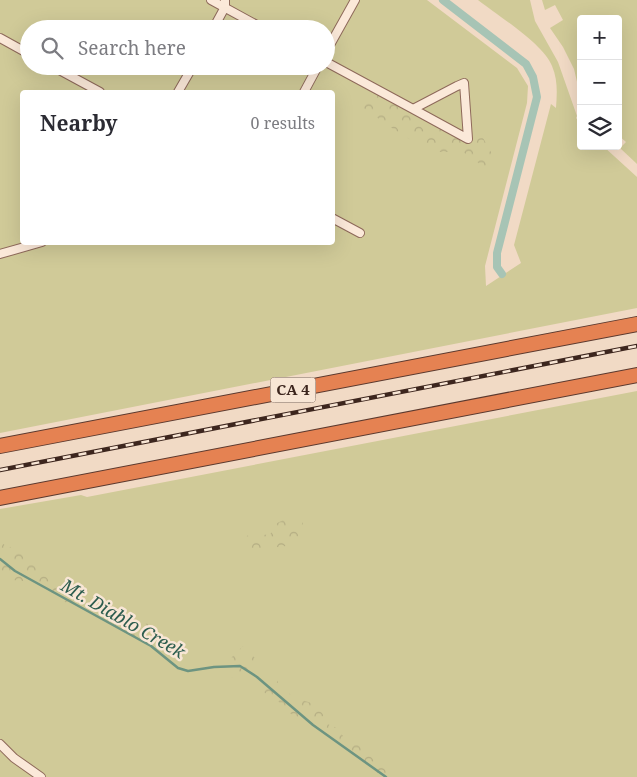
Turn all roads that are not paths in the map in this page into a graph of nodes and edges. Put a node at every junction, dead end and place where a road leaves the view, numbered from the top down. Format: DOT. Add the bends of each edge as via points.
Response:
graph roads {
  1 [pos="211,0"];
  2 [pos="355,0"];
  3 [pos="225,4"];
  4 [pos="217,20"];
  5 [pos="250,20"];
  6 [pos="335,36"];
  7 [pos="0,38"];
  8 [pos="20,49"];
  9 [pos="335,67"];
  10 [pos="69,75"];
  11 [pos="188,75"];
  12 [pos="313,75"];
  13 [pos="96,90"];
  14 [pos="179,90"];
  15 [pos="305,90"];
  16 [pos="413,109"];
  17 [pos="335,220"];
  18 [pos="360,233"];
  19 [pos="32,245"];
  20 [pos="0,254"];
  21 [pos="637,324"];
  22 [pos="637,375"];
  23 [pos="2,445"];
  24 [pos="0,498"];
  25 [pos="0,744"];
  26 [pos="40,777"];
  1 -- 3 [label="street"];
  2 -- 6 [label="street"];
  3 -- 4 [label="street"];
  3 -- 5 [label="street"];
  7 -- 8 [label="street"];
  9 -- 16 [label="street"];
  10 -- 13 [label="street"];
  11 -- 14 [label="street"];
  12 -- 15 [label="street"];
  16 -- 16 [label="street" via="460,134 468,139 464,83"];
  17 -- 18 [label="street"];
  19 -- 20 [label="street"];
  21 -- 23 [label="highway, CA 4"];
  22 -- 24 [label="highway"];
  25 -- 26 [label="street"];
}
